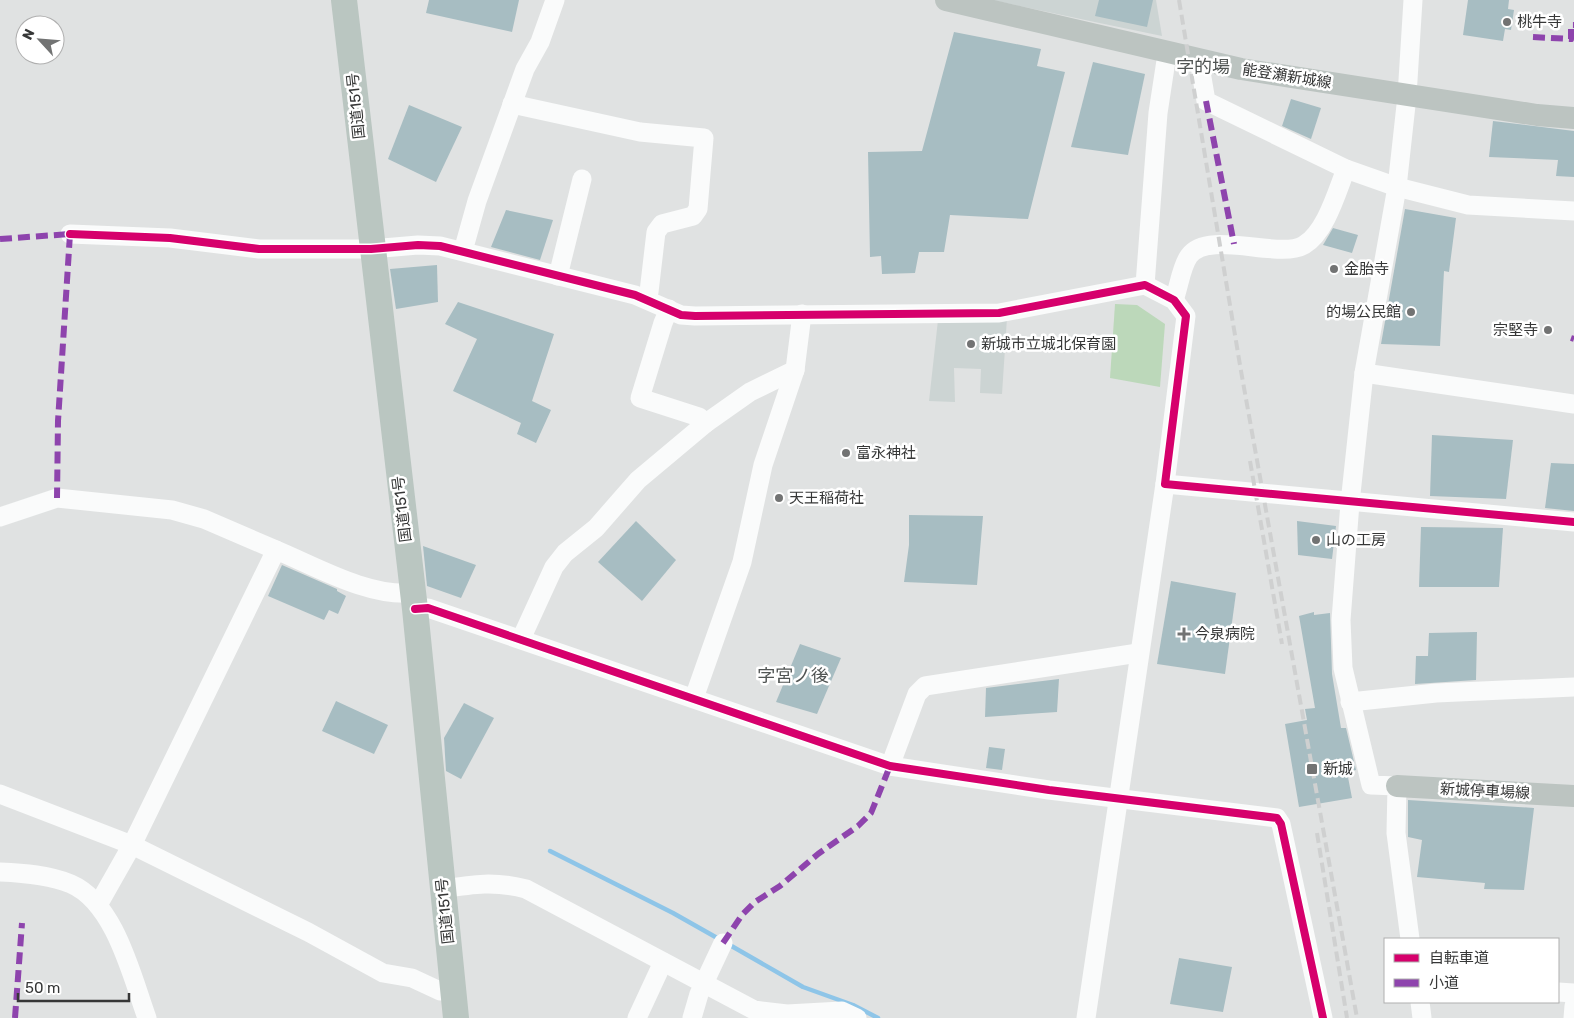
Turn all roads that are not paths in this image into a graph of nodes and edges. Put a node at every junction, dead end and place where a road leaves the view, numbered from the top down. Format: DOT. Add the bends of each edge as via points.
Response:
graph roads {
  1 [pos="344,0"];
  2 [pos="555,0"];
  3 [pos="946,0"];
  4 [pos="1413,0"];
  5 [pos="1167,54"];
  6 [pos="1199,60"];
  7 [pos="1407,96"];
  8 [pos="512,104"];
  9 [pos="1574,118"];
  10 [pos="1346,169"];
  11 [pos="582,179"];
  12 [pos="1397,188"];
  13 [pos="1574,211"];
  14 [pos="70,234"];
  15 [pos="371,249"];
  16 [pos="463,251"];
  17 [pos="558,276"];
  18 [pos="1145,285"];
  19 [pos="646,299"];
  20 [pos="1174,300"];
  21 [pos="669,309"];
  22 [pos="802,314"];
  23 [pos="795,370"];
  24 [pos="1364,374"];
  25 [pos="1574,404"];
  26 [pos="706,423"];
  27 [pos="1164,484"];
  28 [pos="1350,503"];
  29 [pos="0,517"];
  30 [pos="1574,522"];
  31 [pos="276,550"];
  32 [pos="414,601"];
  33 [pos="521,639"];
  34 [pos="1138,653"];
  35 [pos="1574,687"];
  36 [pos="694,698"];
  37 [pos="1350,702"];
  38 [pos="890,766"];
  39 [pos="1397,786"];
  40 [pos="0,794"];
  41 [pos="1574,796"];
  42 [pos="1118,798"];
  43 [pos="132,845"];
  44 [pos="0,872"];
  45 [pos="443,889"];
  46 [pos="98,905"];
  47 [pos="1410,938"];
  48 [pos="723,943"];
  49 [pos="663,962"];
  50 [pos="703,983"];
  51 [pos="453,990"];
  52 [pos="1559,992"];
  53 [pos="1574,993"];
  54 [pos="1420,1003"];
  55 [pos="1574,1006"];
  56 [pos="787,1016"];
  57 [pos="147,1018"];
  58 [pos="456,1018"];
  59 [pos="636,1018"];
  60 [pos="692,1018"];
  61 [pos="857,1018"];
  62 [pos="1086,1018"];
  63 [pos="1323,1018"];
  64 [pos="1422,1018"];
  65 [pos="1573,1018"];
  1 -- 15 [label="highway, 国道151号"];
  2 -- 8 [label="street"];
  3 -- 5 [label="main road, 能登瀬新城線"];
  4 -- 7 [label="street"];
  5 -- 6 [label="main road, 能登瀬新城線"];
  5 -- 18 [label="street" via="1158,113"];
  6 -- 7 [label="main road, 能登瀬新城線"];
  6 -- 10 [label="street" via="1206,101"];
  7 -- 9 [label="main road, 能登瀬新城線"];
  7 -- 12 [label="street"];
  8 -- 16 [label="street"];
  8 -- 19 [label="street" via="640,132 704,138 698,209 693,216 662,224 656,232"];
  10 -- 12 [label="street"];
  10 -- 20 [label="street" via="1320,231 1305,245 1294,250 1234,244 1197,248 1189,256"];
  11 -- 17 [label="street"];
  12 -- 13 [label="street" via="1468,205"];
  12 -- 24 [label="street"];
  14 -- 15 [label="street" via="170,238 259,249"];
  15 -- 16 [label="street" via="418,244"];
  15 -- 32 [label="highway, 国道151号"];
  16 -- 17 [label="street"];
  17 -- 19 [label="street"];
  18 -- 20 [label="street"];
  18 -- 22 [label="street" via="999,313"];
  19 -- 21 [label="street"];
  20 -- 27 [label="street" via="1186,316"];
  21 -- 22 [label="street" via="695,316"];
  21 -- 26 [label="street" via="640,398 699,417"];
  22 -- 23 [label="street"];
  23 -- 26 [label="street" via="750,392"];
  23 -- 36 [label="street" via="763,464 742,562"];
  24 -- 25 [label="street"];
  24 -- 28 [label="street"];
  26 -- 33 [label="street" via="638,480 596,528 565,553 554,567"];
  27 -- 28 [label="street"];
  27 -- 34 [label="street"];
  28 -- 30 [label="street"];
  28 -- 37 [label="street" via="1341,620 1343,668"];
  29 -- 31 [label="street" via="57,498 172,510 204,519"];
  31 -- 32 [label="street" via="370,589 400,594"];
  31 -- 43 [label="street"];
  32 -- 33 [label="street"];
  32 -- 45 [label="highway, 国道151号"];
  33 -- 36 [label="street"];
  34 -- 38 [label="street" via="925,686 918,694"];
  34 -- 42 [label="street"];
  35 -- 37 [label="street" via="1436,693"];
  36 -- 38 [label="street"];
  37 -- 39 [label="street" via="1371,785"];
  38 -- 42 [label="street"];
  39 -- 41 [label="main road, 新城停車場線"];
  39 -- 47 [label="street" via="1396,833"];
  40 -- 43 [label="street"];
  42 -- 62 [label="street"];
  42 -- 63 [label="street" via="1277,818"];
  43 -- 46 [label="street"];
  43 -- 51 [label="street" via="383,973 412,978 440,991"];
  44 -- 46 [label="street" via="44,876 72,884"];
  45 -- 49 [label="street" via="496,883 526,889"];
  45 -- 51 [label="highway, 国道151号"];
  46 -- 57 [label="street" via="116,936"];
  48 -- 50 [label="street"];
  49 -- 50 [label="street"];
  49 -- 59 [label="street"];
  50 -- 56 [label="street" via="754,1010"];
  50 -- 60 [label="street"];
  51 -- 58 [label="highway, 国道151号"];
  52 -- 53 [label="street"];
  54 -- 64 [label="street"];
  55 -- 65 [label="street"];
  56 -- 61 [label="street" via="842,1011"];
}
